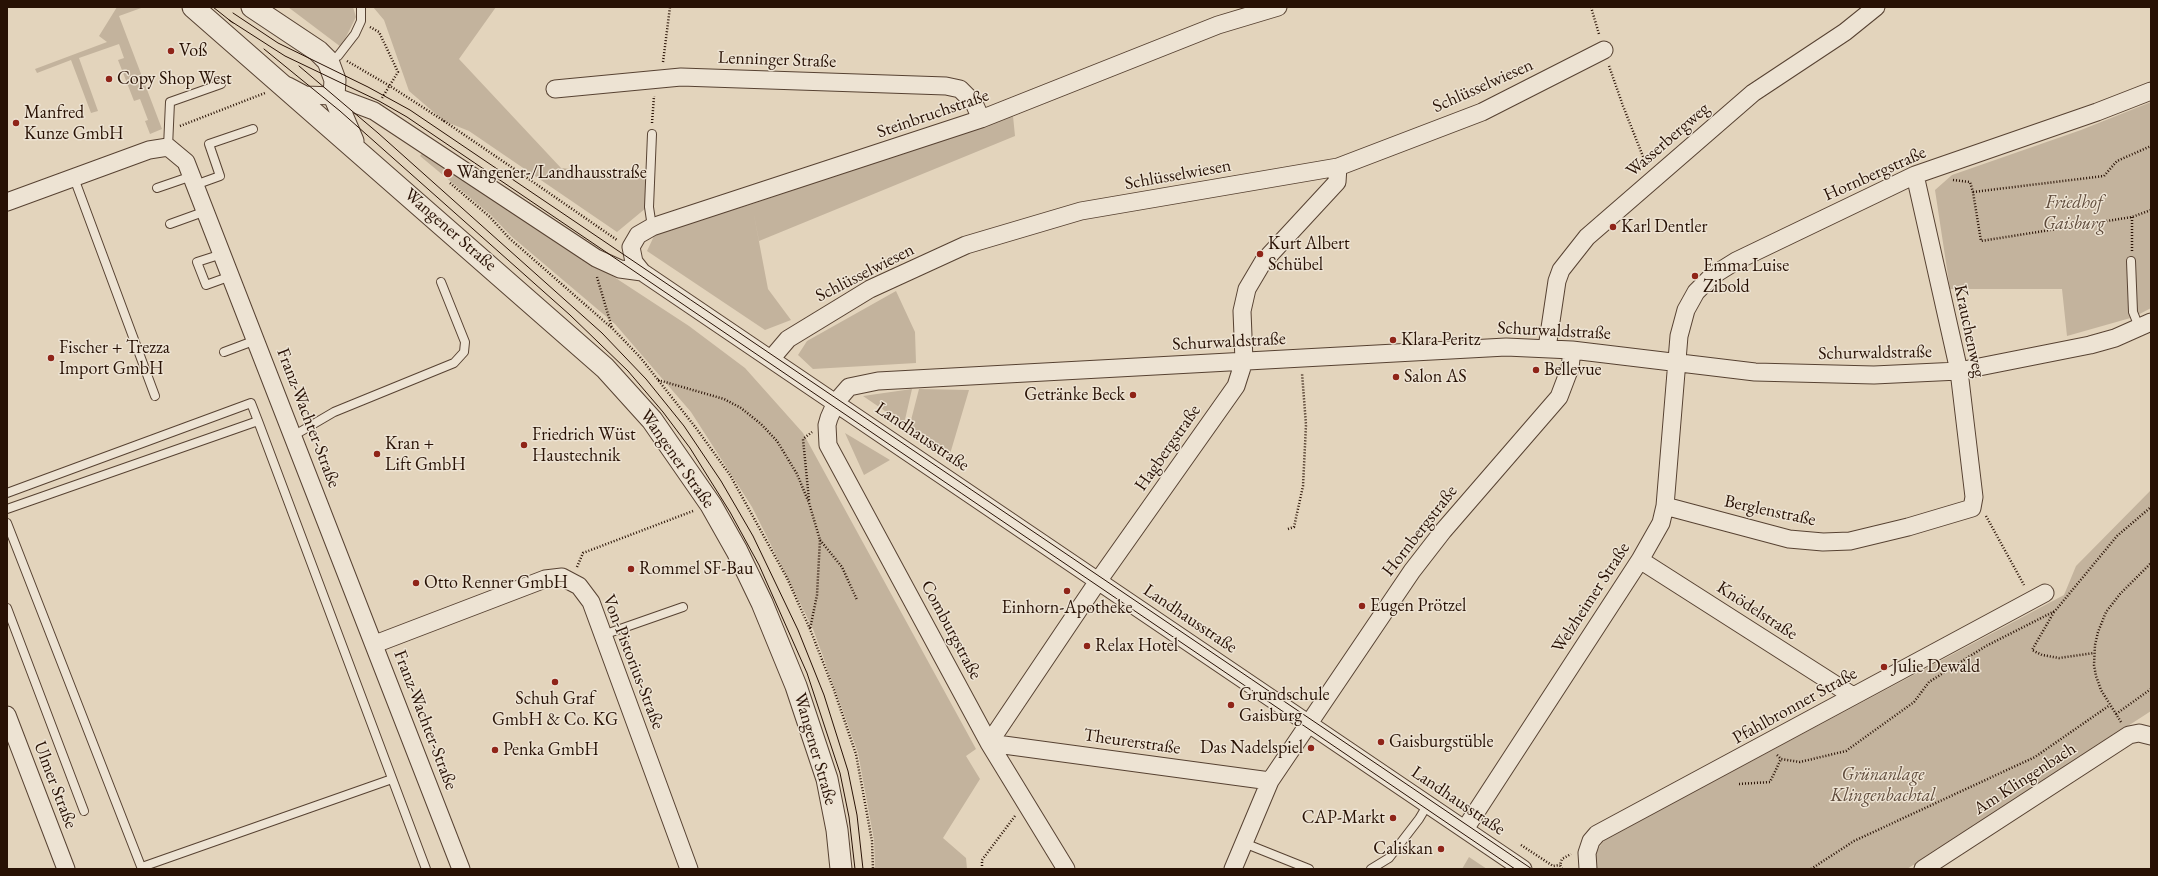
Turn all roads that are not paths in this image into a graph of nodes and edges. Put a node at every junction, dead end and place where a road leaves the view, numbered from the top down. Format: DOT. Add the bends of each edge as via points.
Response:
graph roads {
  1 [pos="193,7"];
  2 [pos="252,7"];
  3 [pos="361,7"];
  4 [pos="1278,7"];
  5 [pos="1876,7"];
  6 [pos="1604,50"];
  7 [pos="333,58"];
  8 [pos="221,84"];
  9 [pos="273,86"];
  10 [pos="555,89"];
  11 [pos="2151,91"];
  12 [pos="334,96"];
  13 [pos="981,119"];
  14 [pos="253,129"];
  15 [pos="652,134"];
  16 [pos="168,147"];
  17 [pos="357,149"];
  18 [pos="1338,167"];
  19 [pos="1915,175"];
  20 [pos="74,178"];
  21 [pos="193,180"];
  22 [pos="157,188"];
  23 [pos="7,202"];
  24 [pos="206,211"];
  25 [pos="170,224"];
  26 [pos="652,227"];
  27 [pos="222,254"];
  28 [pos="2131,261"];
  29 [pos="642,272"];
  30 [pos="231,276"];
  31 [pos="441,282"];
  32 [pos="2145,324"];
  33 [pos="256,340"];
  34 [pos="1547,348"];
  35 [pos="1572,350"];
  36 [pos="224,352"];
  37 [pos="771,359"];
  38 [pos="1244,361"];
  39 [pos="1678,362"];
  40 [pos="1958,371"];
  41 [pos="155,396"];
  42 [pos="836,402"];
  43 [pos="258,421"];
  44 [pos="294,436"];
  45 [pos="7,493"];
  46 [pos="1973,502"];
  47 [pos="1665,506"];
  48 [pos="7,509"];
  49 [pos="7,523"];
  50 [pos="1640,560"];
  51 [pos="1098,582"];
  52 [pos="2038,596"];
  53 [pos="683,607"];
  54 [pos="7,608"];
  55 [pos="603,635"];
  56 [pos="375,644"];
  57 [pos="1853,696"];
  58 [pos="7,714"];
  59 [pos="1308,723"];
  60 [pos="2151,736"];
  61 [pos="989,743"];
  62 [pos="392,779"];
  63 [pos="1270,780"];
  64 [pos="1428,804"];
  65 [pos="84,811"];
  66 [pos="1465,829"];
  67 [pos="1244,843"];
  68 [pos="142,868"];
  69 [pos="66,869"];
  70 [pos="426,869"];
  71 [pos="461,869"];
  72 [pos="689,869"];
  73 [pos="841,869"];
  74 [pos="1066,869"];
  75 [pos="1233,869"];
  76 [pos="1309,869"];
  77 [pos="1371,869"];
  78 [pos="1523,869"];
  79 [pos="1588,869"];
  80 [pos="1923,869"];
  1 -- 9 [label="street, Wangener Straße"];
  2 -- 7 [label="street, Wangener Straße" via="318,51"];
  3 -- 7 [label="lane" via="362,21"];
  4 -- 13 [label="street, Steinbruchstraße" via="1218,25"];
  5 -- 34 [label="street, Wasserbergweg" via="1845,32 1753,93 1588,237 1561,270"];
  6 -- 18 [label="street, Schlüsselwiesen" via="1482,112"];
  7 -- 12 [label="street, Wangener Straße"];
  8 -- 16 [label="lane" via="170,102"];
  9 -- 12 [label="street, Landhausstraße" via="305,95"];
  9 -- 17 [label="street, Wangener Straße"];
  10 -- 13 [label="street, Lenninger Straße" via="681,77 946,86 960,89 974,103"];
  11 -- 19 [label="street, Hornbergstraße"];
  12 -- 17 [label="street, Wangener Straße"];
  12 -- 29 [label="street, Landhausstraße" via="374,111 596,258 620,269"];
  13 -- 26 [label="street, Steinbruchstraße"];
  14 -- 21 [label="lane" via="209,144 220,176"];
  15 -- 26 [label="lane" via="649,207"];
  16 -- 20 [label="street" via="150,150"];
  16 -- 21 [label="street, Franz-Wachter-Straße" via="186,162"];
  17 -- 73 [label="street, Wangener Straße" via="605,368 652,420 711,505 762,603 796,686 827,779 837,830"];
  18 -- 37 [label="street, Schlüsselwiesen" via="1081,211 966,245 856,297 788,339"];
  18 -- 38 [label="street, Hagbergstraße" via="1338,182 1263,262 1247,289 1242,311"];
  19 -- 39 [label="street, Hornbergstraße" via="1736,261 1712,276 1696,292 1686,310 1679,336"];
  19 -- 40 [label="street, Krauchenweg"];
  20 -- 23 [label="street"];
  20 -- 41 [label="lane"];
  21 -- 22 [label="lane"];
  21 -- 24 [label="street, Franz-Wachter-Straße"];
  24 -- 25 [label="lane"];
  24 -- 27 [label="street, Franz-Wachter-Straße"];
  26 -- 29 [label="street, Steinbruchstraße" via="638,235 630,247 634,262"];
  27 -- 30 [label="street, Franz-Wachter-Straße"];
  27 -- 30 [label="lane" via="197,262 206,285"];
  28 -- 32 [label="lane" via="2133,312"];
  29 -- 37 [label="street, Landhausstraße"];
  30 -- 33 [label="street, Franz-Wachter-Straße"];
  31 -- 44 [label="lane" via="465,342 464,352 454,364 334,412"];
  32 -- 40 [label="street, Schurwaldstraße" via="2115,338 2090,345"];
  33 -- 36 [label="lane"];
  33 -- 44 [label="street, Franz-Wachter-Straße"];
  34 -- 35 [label="street, Schurwaldstraße"];
  34 -- 38 [label="street, Schurwaldstraße" via="1447,349"];
  35 -- 39 [label="street, Schurwaldstraße"];
  35 -- 59 [label="street, Hornbergstraße" via="1570,368 1559,397 1443,531 1412,571"];
  37 -- 42 [label="street, Landhausstraße"];
  38 -- 42 [label="street, Schurwaldstraße" via="878,380 849,387"];
  38 -- 51 [label="street, Hagbergstraße" via="1236,386"];
  39 -- 40 [label="street, Schurwaldstraße" via="1755,372 1874,375"];
  39 -- 47 [label="street, Welzheimer Straße"];
  40 -- 46 [label="street, Krauchenweg"];
  42 -- 51 [label="street, Landhausstraße"];
  42 -- 61 [label="street, Comburgstraße" via="827,425 828,446"];
  43 -- 45 [label="lane" via="251,403"];
  43 -- 48 [label="lane"];
  43 -- 62 [label="lane"];
  44 -- 56 [label="street, Franz-Wachter-Straße"];
  46 -- 47 [label="street, Berglenstraße" via="1893,531 1850,541 1823,542 1789,539"];
  47 -- 50 [label="street, Welzheimer Straße" via="1661,523"];
  49 -- 68 [label="lane"];
  50 -- 57 [label="street, Knödelstraße"];
  50 -- 66 [label="street, Welzheimer Straße"];
  51 -- 59 [label="street, Landhausstraße"];
  51 -- 61 [label="street, Hagbergstraße"];
  52 -- 57 [label="street, Pfahlbronner Straße"];
  53 -- 55 [label="lane"];
  54 -- 65 [label="lane"];
  55 -- 56 [label="street, Von-Pistorius-Straße" via="591,602 579,586 562,577 545,579"];
  55 -- 72 [label="street, Von-Pistorius-Straße"];
  56 -- 71 [label="street, Franz-Wachter-Straße"];
  57 -- 79 [label="street, Pfahlbronner Straße" via="1598,834 1591,841 1587,852"];
  58 -- 69 [label="street, Ulmer Straße"];
  59 -- 63 [label="street, Hornbergstraße"];
  59 -- 64 [label="street, Landhausstraße"];
  60 -- 80 [label="street, Am Klingenbach" via="2139,733 2129,735"];
  61 -- 63 [label="street, Theurerstraße"];
  61 -- 74 [label="street, Comburgstraße"];
  62 -- 68 [label="lane"];
  62 -- 70 [label="lane"];
  63 -- 67 [label="street, Hornbergstraße"];
  64 -- 66 [label="street, Landhausstraße"];
  64 -- 77 [label="lane" via="1389,858"];
  66 -- 78 [label="street, Landhausstraße"];
  67 -- 75 [label="street, Hornbergstraße"];
  67 -- 76 [label="lane"];
}
